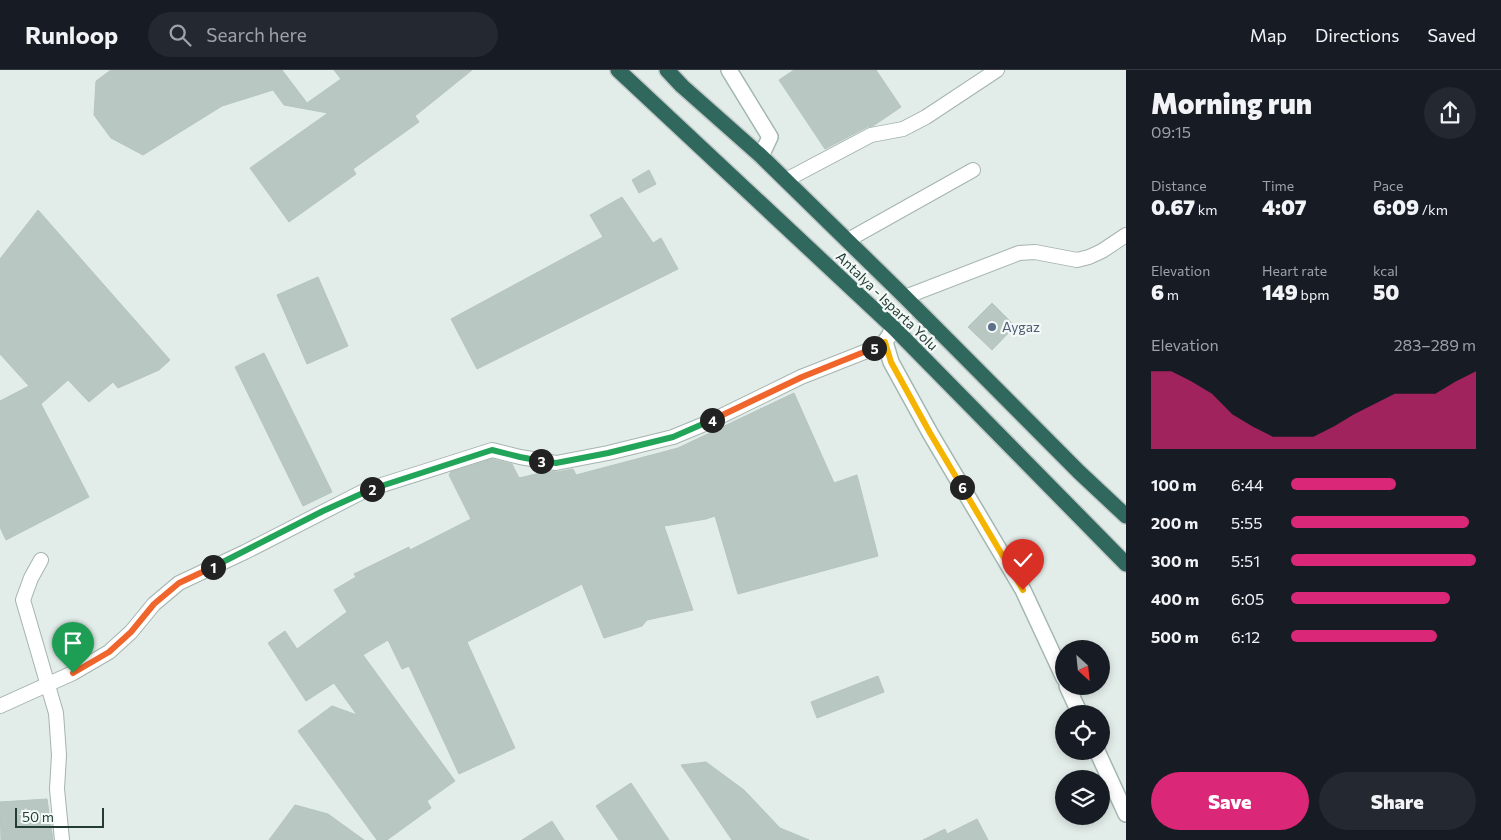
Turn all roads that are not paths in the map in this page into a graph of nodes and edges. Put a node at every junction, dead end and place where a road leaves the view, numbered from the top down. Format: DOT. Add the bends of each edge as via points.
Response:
graph roads {
  1 [pos="618,70"];
  2 [pos="667,70"];
  3 [pos="729,70"];
  4 [pos="997,70"];
  5 [pos="761,156"];
  6 [pos="973,170"];
  7 [pos="786,180"];
  8 [pos="1126,234"];
  9 [pos="848,240"];
  10 [pos="905,297"];
  11 [pos="894,328"];
  12 [pos="885,342"];
  13 [pos="1126,516"];
  14 [pos="42,560"];
  15 [pos="1126,564"];
  16 [pos="1055,659"];
  17 [pos="48,684"];
  18 [pos="0,706"];
  19 [pos="1101,760"];
  20 [pos="1126,814"];
  21 [pos="62,840"];
  1 -- 11 [label="highway, Antalya - Isparta Yolu"];
  2 -- 5 [label="highway, Antalya - Isparta Yolu"];
  3 -- 5 [label="street" via="770,137"];
  4 -- 7 [label="street" via="903,129 871,135"];
  5 -- 7 [label="highway, Antalya - Isparta Yolu"];
  6 -- 9 [label="street"];
  7 -- 9 [label="highway, Antalya - Isparta Yolu"];
  8 -- 10 [label="street" via="1089,257 1078,260 1035,252 1019,253"];
  9 -- 10 [label="highway, Antalya - Isparta Yolu"];
  10 -- 13 [label="highway, Antalya - Isparta Yolu"];
  11 -- 12 [label="street"];
  11 -- 15 [label="highway, Antalya - Isparta Yolu"];
  12 -- 16 [label="street" via="891,362 930,433 1023,590"];
  12 -- 17 [label="street" via="673,437 556,463 492,450 366,490 179,583 154,604 109,652"];
  14 -- 17 [label="street" via="23,600"];
  17 -- 18 [label="street"];
  17 -- 21 [label="street" via="56,713 57,789"];
  19 -- 20 [label="street"];
}
